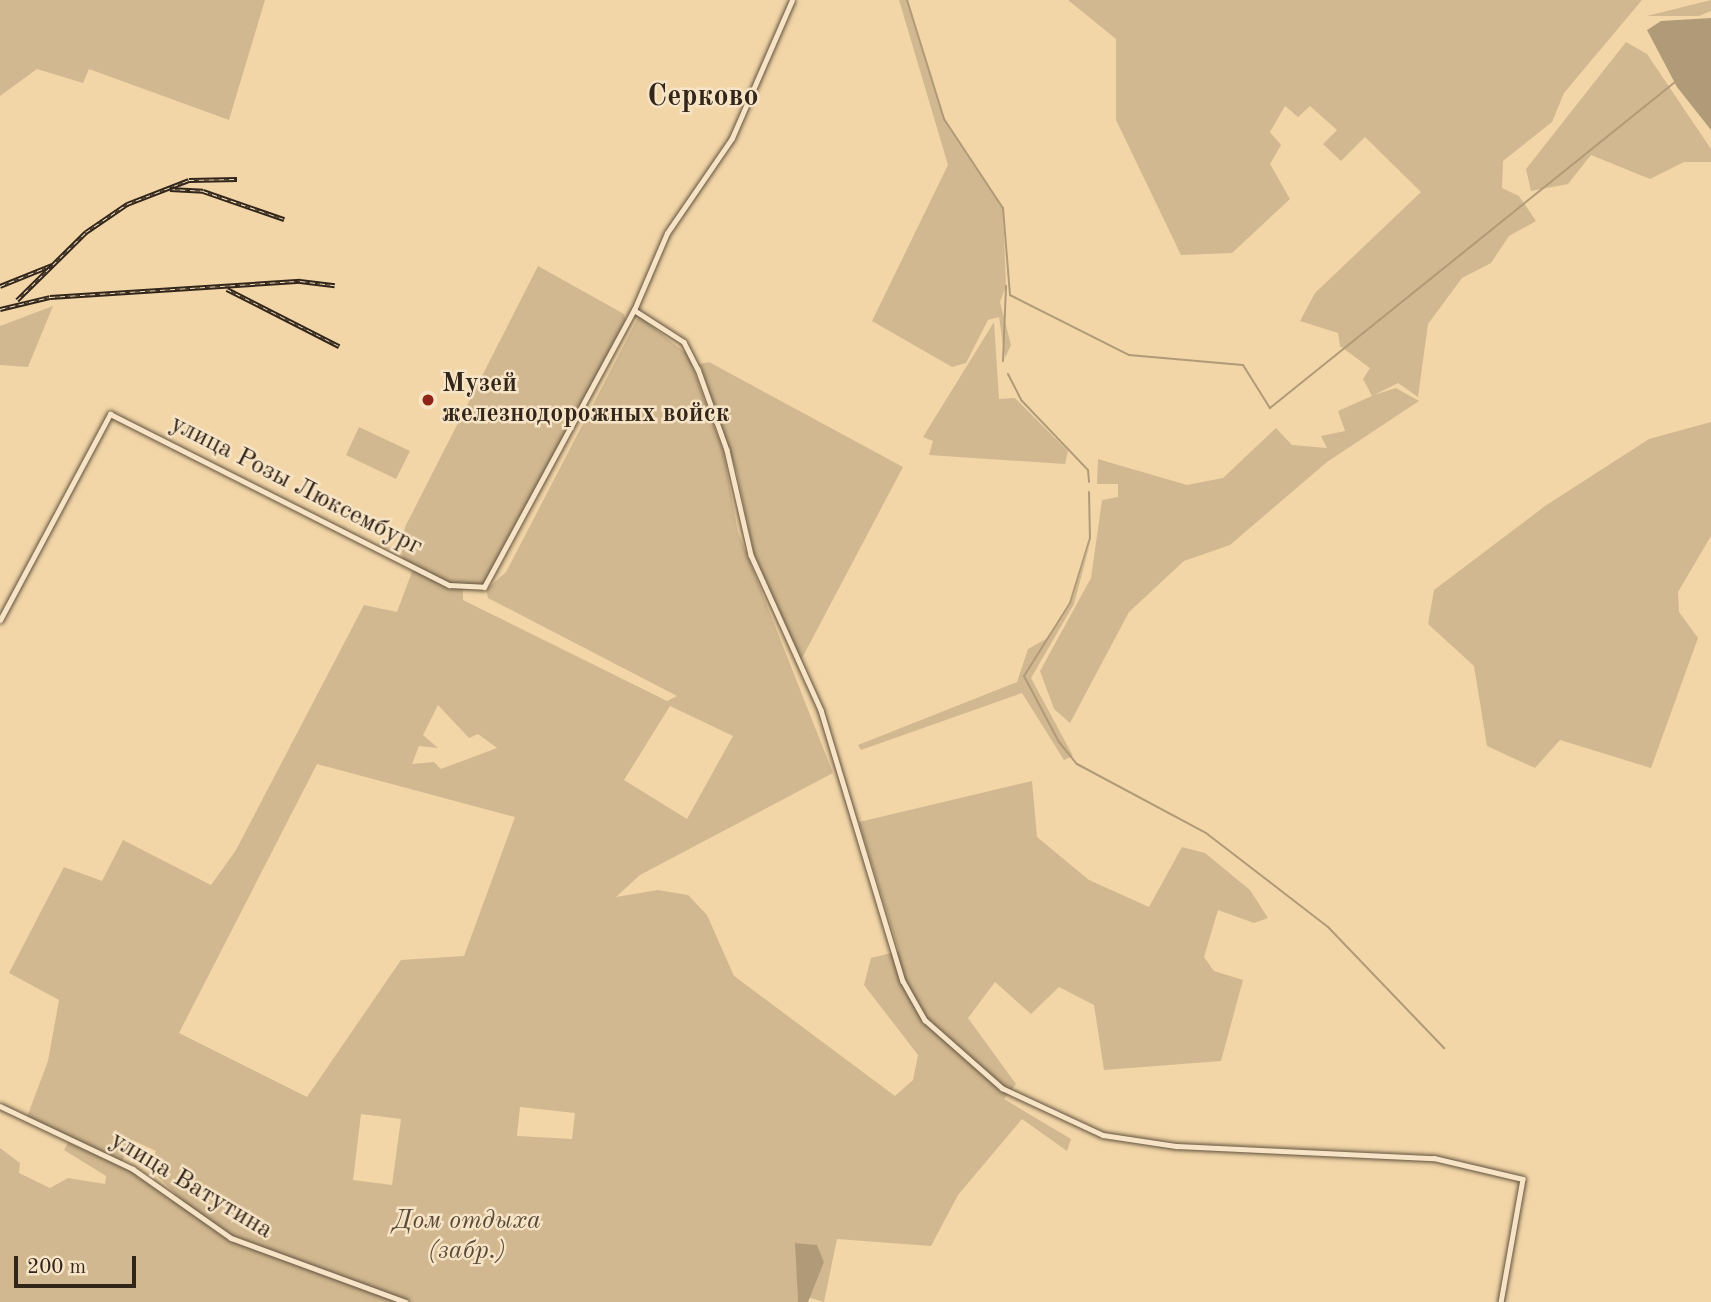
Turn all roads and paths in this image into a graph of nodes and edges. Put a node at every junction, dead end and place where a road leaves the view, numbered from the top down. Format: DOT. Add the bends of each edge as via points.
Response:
graph roads {
  1 [pos="792,0"];
  2 [pos="634,310"];
  3 [pos="0,620"];
  4 [pos="0,1106"];
  5 [pos="406,1302"];
  6 [pos="1501,1302"];
  1 -- 2 [label="main road" via="732,138 675,220"];
  2 -- 3 [label="main road, улица Розы Люксембург" via="499,568 484,587 466,590 110,414"];
  2 -- 6 [label="street" via="684,342 698,369 727,450 751,555 821,710 903,981 925,1020 1002,1088 1103,1135 1177,1146 1434,1158 1523,1179"];
  4 -- 5 [label="street, улица Ватутина" via="133,1169 231,1238"];
}
